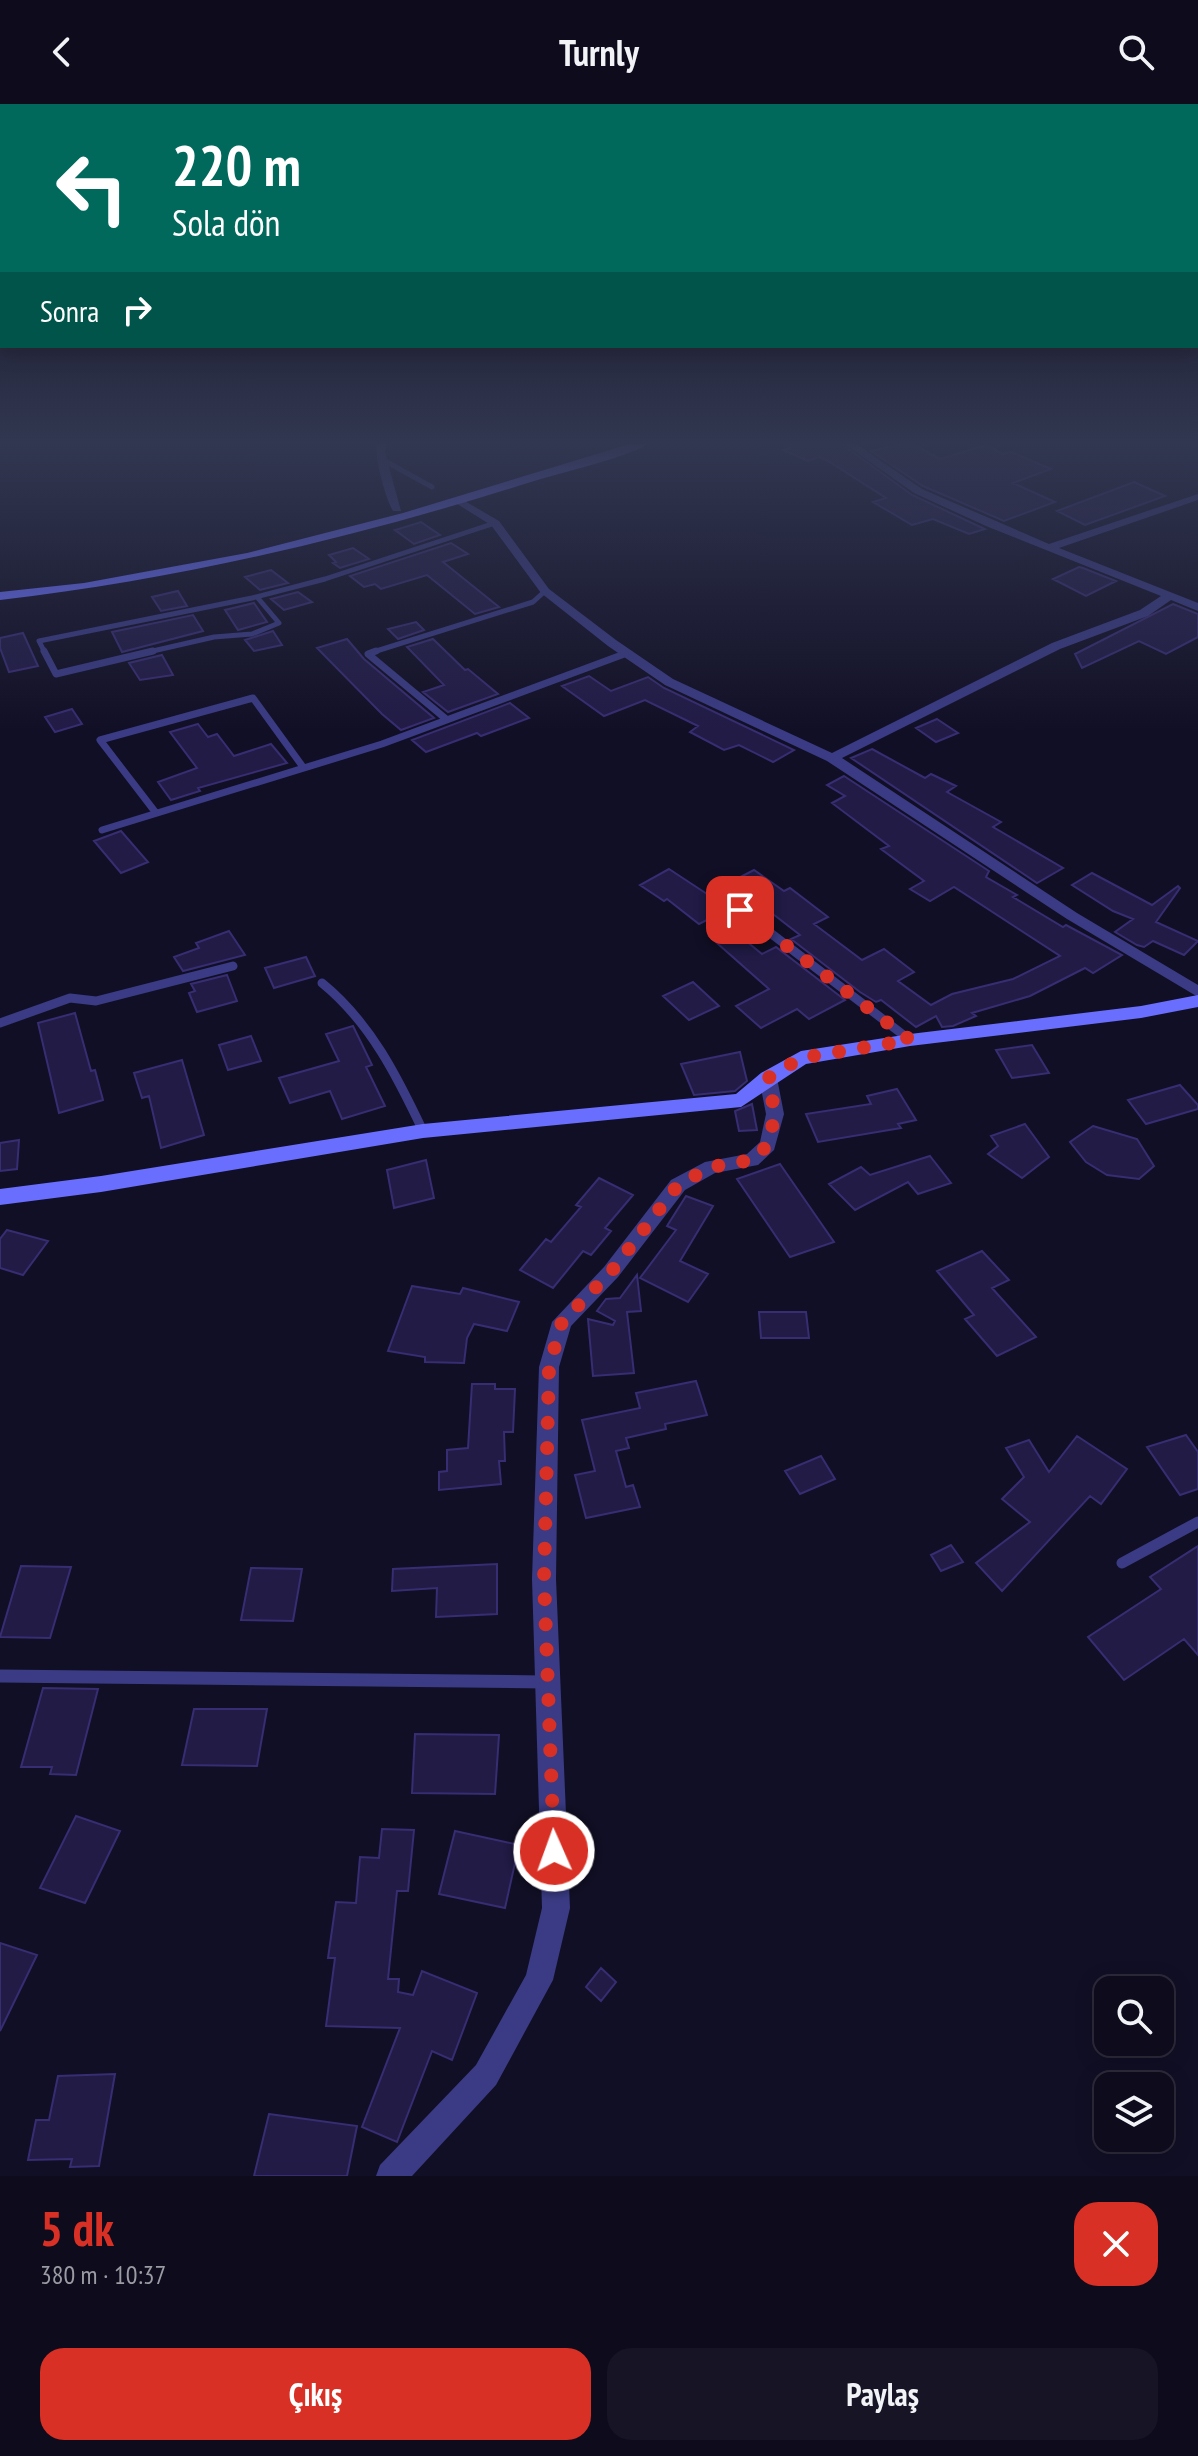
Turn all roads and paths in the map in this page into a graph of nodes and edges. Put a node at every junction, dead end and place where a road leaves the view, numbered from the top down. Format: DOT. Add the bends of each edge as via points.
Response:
graph roads {
  1 [pos="285,539"];
  2 [pos="331,539"];
  3 [pos="447,539"];
  4 [pos="507,539"];
  5 [pos="1027,539"];
  6 [pos="1075,539"];
  7 [pos="1048,548"];
  8 [pos="0,584"];
  9 [pos="545,591"];
  10 [pos="0,596"];
  11 [pos="1169,596"];
  12 [pos="257,597"];
  13 [pos="1198,607"];
  14 [pos="627,653"];
  15 [pos="446,719"];
  16 [pos="832,758"];
  17 [pos="303,767"];
  18 [pos="156,813"];
  19 [pos="102,830"];
  20 [pos="716,891"];
  21 [pos="233,966"];
  22 [pos="322,983"];
  23 [pos="1198,992"];
  24 [pos="1198,1001"];
  25 [pos="0,1023"];
  26 [pos="910,1040"];
  27 [pos="768,1078"];
  28 [pos="423,1131"];
  29 [pos="0,1197"];
  30 [pos="1198,1522"];
  31 [pos="1122,1563"];
  32 [pos="0,1676"];
  33 [pos="548,1682"];
  34 [pos="391,2176"];
  1 -- 8 [label="street" via="127,569"];
  2 -- 10 [label="street" via="134,579"];
  3 -- 12 [label="lane"];
  4 -- 9 [label="street"];
  5 -- 7 [label="street"];
  6 -- 7 [label="street"];
  7 -- 11 [label="street"];
  9 -- 14 [label="street"];
  9 -- 15 [label="lane" via="533,602 368,654"];
  11 -- 13 [label="street"];
  11 -- 16 [label="street" via="1144,613 1056,646"];
  12 -- 12 [label="lane" via="237,601 39,641 56,674 214,637 252,634 279,623"];
  14 -- 15 [label="lane"];
  14 -- 16 [label="street" via="669,682"];
  15 -- 17 [label="lane"];
  16 -- 23 [label="street"];
  17 -- 18 [label="lane"];
  17 -- 18 [label="lane" via="253,698 100,740"];
  18 -- 19 [label="lane"];
  20 -- 26 [label="lane"];
  21 -- 25 [label="lane" via="96,1001 70,998"];
  22 -- 28 [label="lane" via="340,996 399,1080"];
  24 -- 26 [label="street"];
  26 -- 27 [label="street" via="801,1058"];
  27 -- 28 [label="street" via="741,1100"];
  27 -- 33 [label="street" via="775,1114 768,1145 752,1160 711,1167 678,1185 611,1272 562,1322 549,1367 544,1579"];
  28 -- 29 [label="street"];
  30 -- 31 [label="lane"];
  32 -- 33 [label="lane"];
  33 -- 34 [label="street" via="556,1908 539,1980 486,2075"];
}
